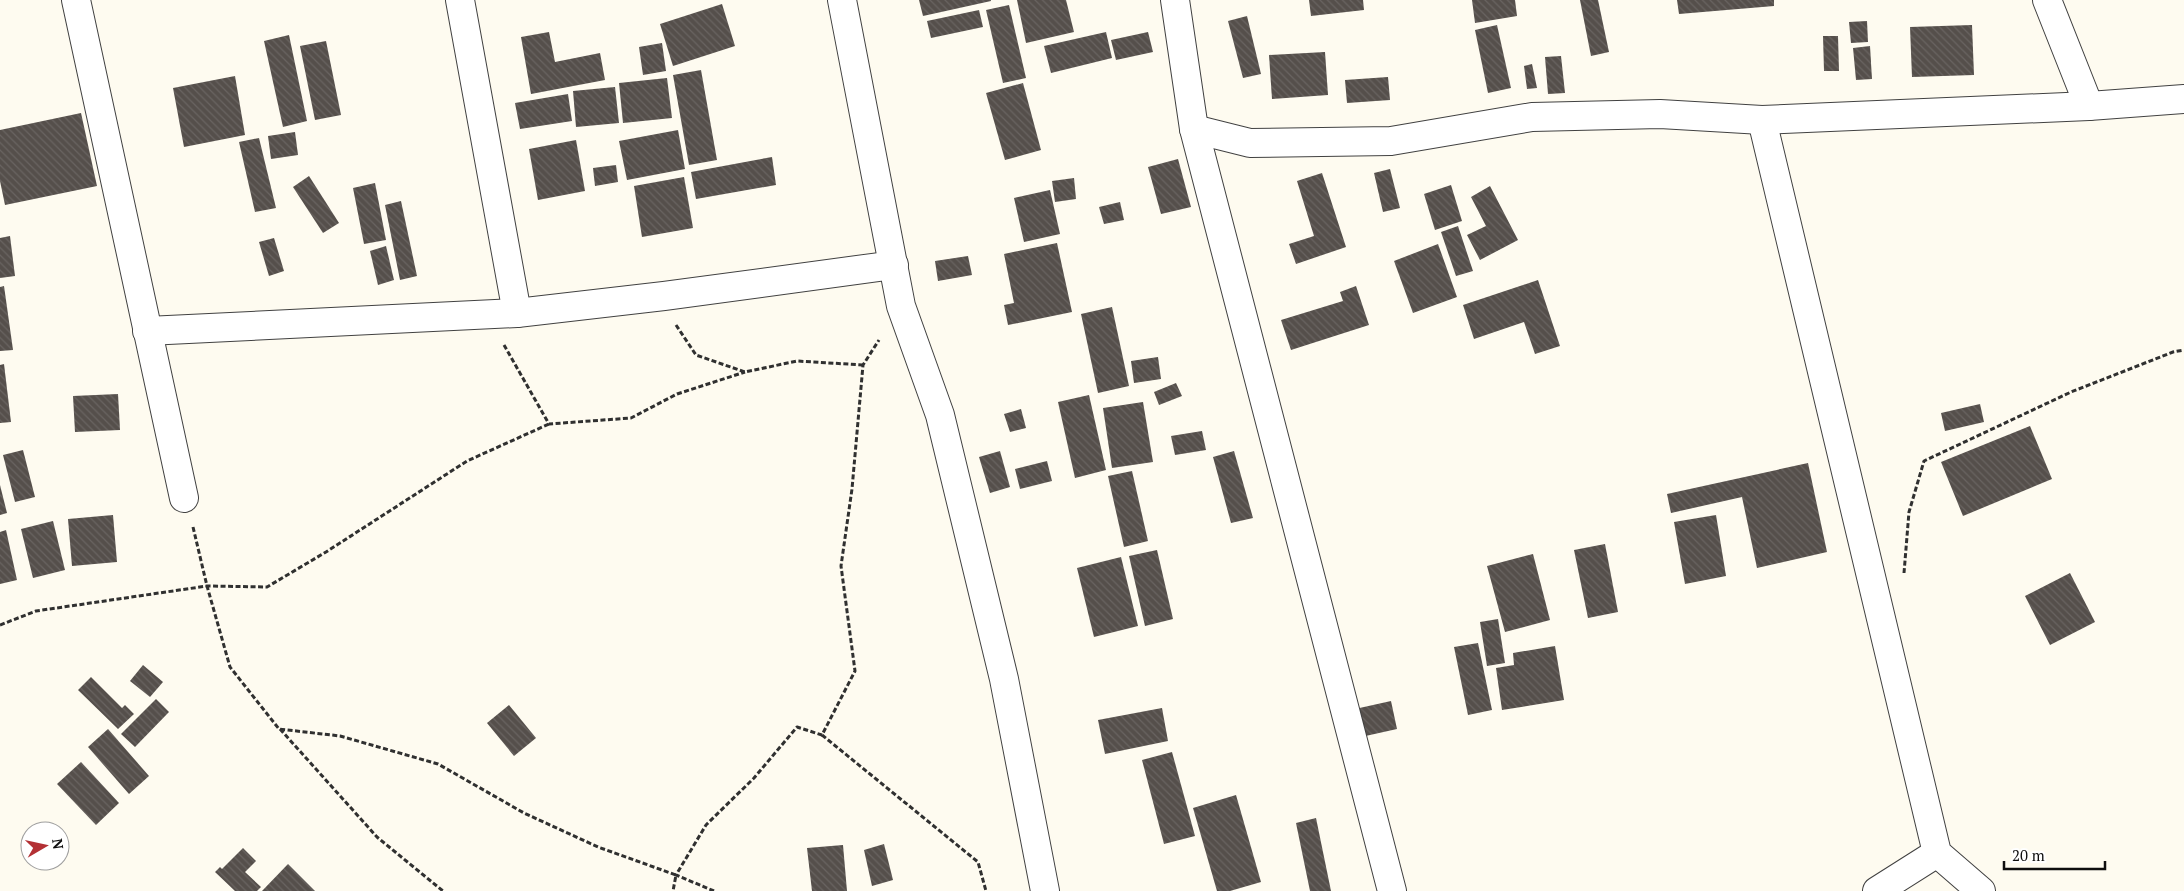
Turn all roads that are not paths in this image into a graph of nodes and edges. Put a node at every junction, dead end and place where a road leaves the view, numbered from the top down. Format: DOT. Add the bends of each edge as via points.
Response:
graph roads {
  1 [pos="76,0"];
  2 [pos="460,0"];
  3 [pos="842,0"];
  4 [pos="1175,0"];
  5 [pos="2047,0"];
  6 [pos="2184,99"];
  7 [pos="2089,106"];
  8 [pos="1762,120"];
  9 [pos="1194,129"];
  10 [pos="894,265"];
  11 [pos="517,312"];
  12 [pos="147,331"];
  13 [pos="184,498"];
  14 [pos="1937,853"];
  15 [pos="1045,891"];
  16 [pos="1392,891"];
  17 [pos="1877,891"];
  18 [pos="1981,891"];
  1 -- 12 [label="street"];
  2 -- 11 [label="street"];
  3 -- 10 [label="street"];
  4 -- 9 [label="street"];
  5 -- 7 [label="street"];
  6 -- 7 [label="street"];
  7 -- 8 [label="street"];
  8 -- 9 [label="street" via="1660,114 1532,117 1391,141 1250,143"];
  8 -- 14 [label="street"];
  9 -- 16 [label="street"];
  10 -- 11 [label="street"];
  10 -- 15 [label="street" via="901,306 940,415 1004,679"];
  11 -- 12 [label="street"];
  12 -- 13 [label="street"];
  14 -- 17 [label="street"];
  14 -- 18 [label="street"];
}
